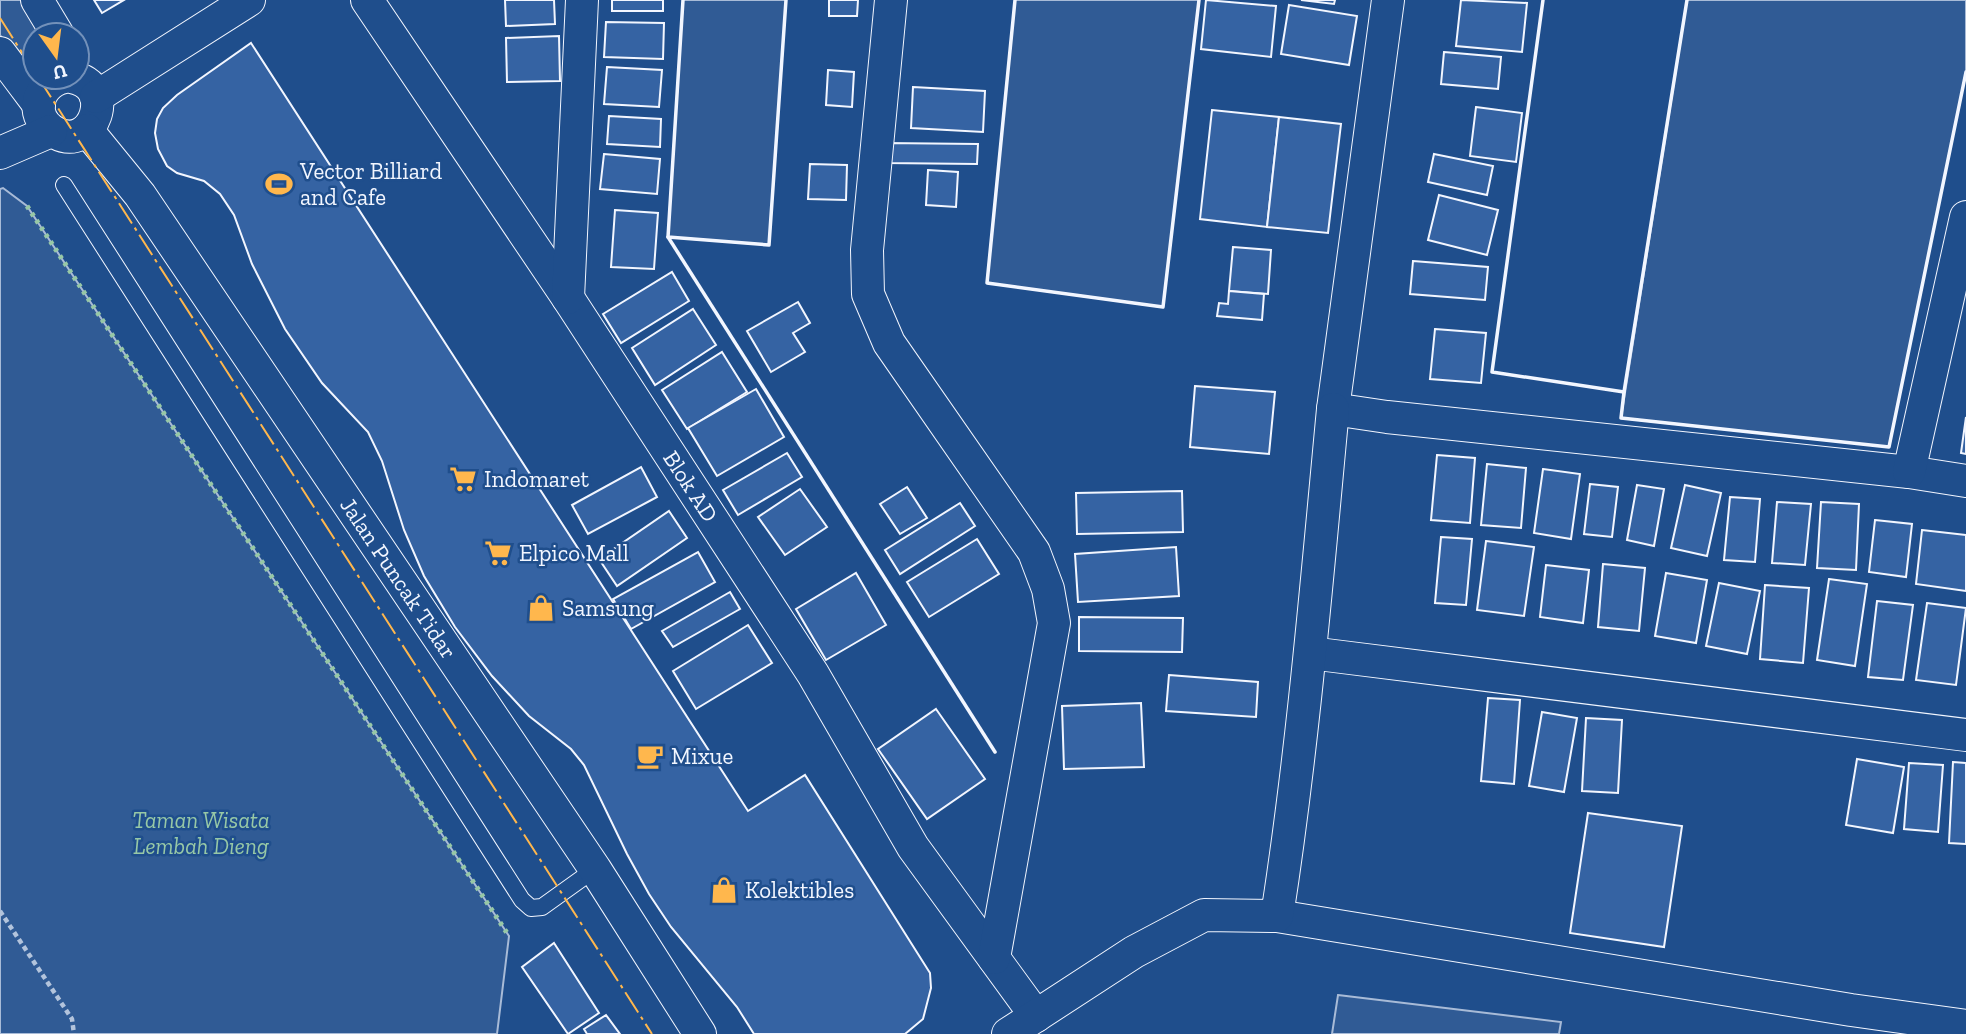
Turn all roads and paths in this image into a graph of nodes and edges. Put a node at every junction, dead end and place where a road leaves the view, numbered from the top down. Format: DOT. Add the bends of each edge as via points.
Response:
graph roads {
  1 [pos="37,0"];
  2 [pos="249,0"];
  3 [pos="367,0"];
  4 [pos="582,0"];
  5 [pos="891,0"];
  6 [pos="1388,0"];
  7 [pos="50,21"];
  8 [pos="0,53"];
  9 [pos="91,77"];
  10 [pos="44,91"];
  11 [pos="85,91"];
  12 [pos="45,118"];
  13 [pos="87,130"];
  14 [pos="0,153"];
  15 [pos="64,185"];
  16 [pos="1966,217"];
  17 [pos="1960,271"];
  18 [pos="568,298"];
  19 [pos="1333,409"];
  20 [pos="1909,472"];
  21 [pos="1966,481"];
  22 [pos="1310,653"];
  23 [pos="1966,735"];
  24 [pos="595,869"];
  25 [pos="0,911"];
  26 [pos="1277,916"];
  27 [pos="994,958"];
  28 [pos="1036,1016"];
  29 [pos="1850,1022"];
  30 [pos="1966,1026"];
  31 [pos="74,1034"];
  32 [pos="700,1034"];
  33 [pos="1008,1034"];
  1 -- 7 [label="street"];
  2 -- 9 [label="street"];
  3 -- 18 [label="street, Blok AD"];
  4 -- 18 [label="street"];
  5 -- 27 [label="street" via="867,250 868,294 889,343 1034,552 1054,623"];
  6 -- 19 [label="street"];
  8 -- 12 [label="street"];
  10 -- 12 [label="street"];
  11 -- 13 [label="street" via="97,115"];
  12 -- 13 [label="street" via="69,136"];
  12 -- 14 [label="street"];
  13 -- 24 [label="street, Jalan Puncak Tidar" via="140,195"];
  15 -- 24 [label="lane" via="522,900 531,908 542,907"];
  16 -- 17 [label="street"];
  17 -- 20 [label="street"];
  18 -- 27 [label="street, Blok AD" via="813,674 913,847"];
  19 -- 20 [label="street"];
  19 -- 22 [label="street"];
  20 -- 21 [label="street"];
  22 -- 23 [label="street"];
  22 -- 26 [label="street"];
  24 -- 32 [label="street, Jalan Puncak Tidar"];
  25 -- 31 [label="path" via="72,1019"];
  26 -- 28 [label="street" via="1204,915 1134,952"];
  26 -- 29 [label="street"];
  27 -- 28 [label="street, Blok AD"];
  28 -- 33 [label="street"];
  29 -- 30 [label="street"];
}
